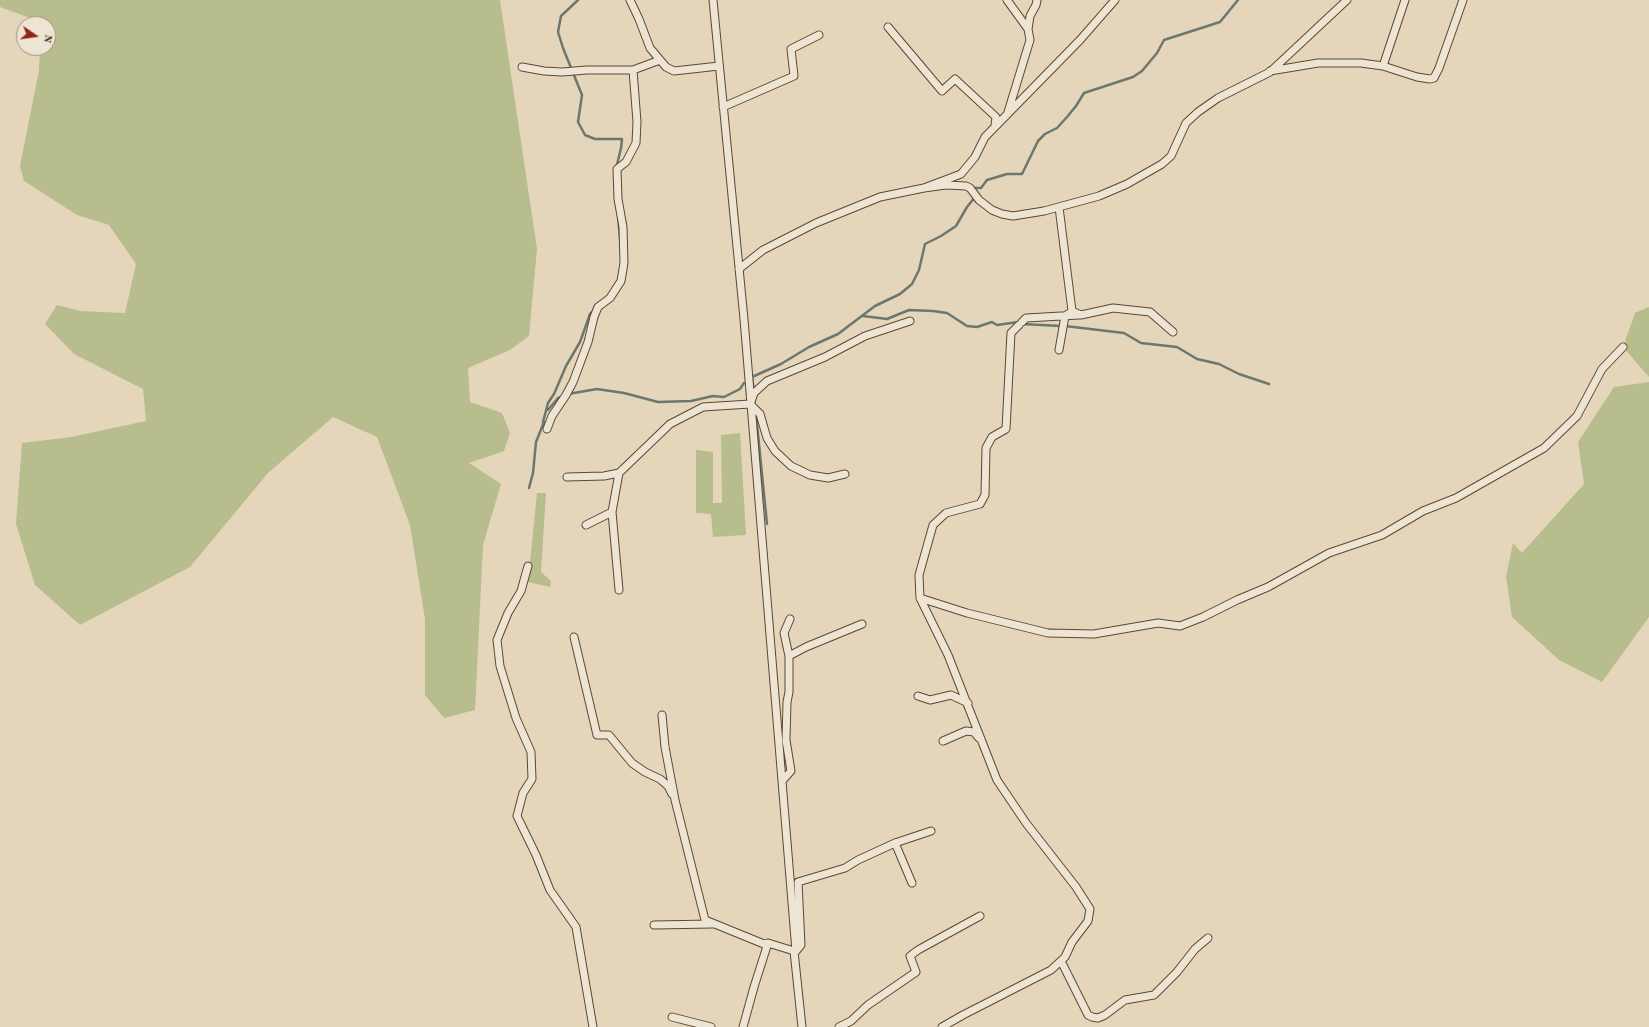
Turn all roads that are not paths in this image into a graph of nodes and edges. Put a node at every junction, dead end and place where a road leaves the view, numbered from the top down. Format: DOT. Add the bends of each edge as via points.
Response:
graph roads {
  1 [pos="630,0"];
  2 [pos="713,0"];
  3 [pos="1007,0"];
  4 [pos="1037,0"];
  5 [pos="1115,0"];
  6 [pos="1347,0"];
  7 [pos="1405,0"];
  8 [pos="1463,0"];
  9 [pos="888,27"];
  10 [pos="1028,29"];
  11 [pos="818,35"];
  12 [pos="660,60"];
  13 [pos="719,66"];
  14 [pos="1383,66"];
  15 [pos="522,67"];
  16 [pos="633,70"];
  17 [pos="1270,72"];
  18 [pos="723,106"];
  19 [pos="1007,114"];
  20 [pos="995,126"];
  21 [pos="924,188"];
  22 [pos="1060,207"];
  23 [pos="739,269"];
  24 [pos="1072,311"];
  25 [pos="1080,315"];
  26 [pos="1065,316"];
  27 [pos="910,321"];
  28 [pos="1173,332"];
  29 [pos="1623,347"];
  30 [pos="1059,350"];
  31 [pos="750,404"];
  32 [pos="547,429"];
  33 [pos="619,473"];
  34 [pos="845,474"];
  35 [pos="566,477"];
  36 [pos="612,512"];
  37 [pos="586,525"];
  38 [pos="528,566"];
  39 [pos="620,590"];
  40 [pos="920,598"];
  41 [pos="790,619"];
  42 [pos="862,624"];
  43 [pos="574,637"];
  44 [pos="789,656"];
  45 [pos="918,696"];
  46 [pos="968,703"];
  47 [pos="662,715"];
  48 [pos="943,741"];
  49 [pos="982,742"];
  50 [pos="782,781"];
  51 [pos="675,800"];
  52 [pos="931,831"];
  53 [pos="895,843"];
  54 [pos="912,883"];
  55 [pos="980,916"];
  56 [pos="712,924"];
  57 [pos="654,925"];
  58 [pos="1208,938"];
  59 [pos="768,943"];
  60 [pos="795,951"];
  61 [pos="1061,960"];
  62 [pos="672,1017"];
  63 [pos="593,1027"];
  64 [pos="711,1027"];
  65 [pos="744,1027"];
  66 [pos="802,1027"];
  67 [pos="839,1027"];
  68 [pos="942,1027"];
  1 -- 12 [label="street" via="650,48"];
  2 -- 13 [label="street"];
  3 -- 10 [label="street"];
  4 -- 10 [label="street"];
  5 -- 19 [label="street" via="1080,40"];
  6 -- 17 [label="street"];
  7 -- 14 [label="street"];
  8 -- 14 [label="street" via="1434,78 1430,80 1416,77"];
  9 -- 20 [label="street" via="942,91 955,79 996,117"];
  10 -- 19 [label="street" via="1030,40"];
  11 -- 18 [label="street" via="791,49 794,76"];
  12 -- 13 [label="street" via="674,71"];
  12 -- 16 [label="street"];
  13 -- 18 [label="street"];
  14 -- 17 [label="street" via="1318,63"];
  15 -- 16 [label="street" via="562,72"];
  16 -- 32 [label="street" via="636,143 626,162 617,169 624,263 621,281 610,298 598,307 573,382"];
  17 -- 22 [label="street" via="1218,98 1198,112 1186,123 1171,156 1162,164 1099,196"];
  18 -- 23 [label="street"];
  19 -- 20 [label="street"];
  20 -- 21 [label="street" via="961,174"];
  21 -- 22 [label="street" via="966,186 992,210 1013,216"];
  21 -- 23 [label="street" via="880,197 816,222 763,250"];
  22 -- 24 [label="street"];
  23 -- 31 [label="street"];
  24 -- 25 [label="street"];
  24 -- 26 [label="street"];
  25 -- 26 [label="street"];
  25 -- 28 [label="street" via="1113,308 1150,312"];
  26 -- 30 [label="street"];
  26 -- 40 [label="street" via="1026,318 1011,333 1006,428 992,437 986,448 985,495 980,504 946,513 933,525 919,576"];
  27 -- 31 [label="street" via="865,336 767,381 754,393"];
  29 -- 40 [label="street" via="1602,369 1577,416 1544,448 1456,498 1423,511 1382,535 1329,553 1268,587 1180,626 1158,623 1094,634 1048,633 967,613"];
  31 -- 33 [label="street" via="703,408 670,424"];
  31 -- 34 [label="street" via="760,414 767,438 791,466 810,475 828,478"];
  31 -- 50 [label="street"];
  33 -- 35 [label="street"];
  33 -- 36 [label="street"];
  36 -- 37 [label="street"];
  36 -- 39 [label="street"];
  38 -- 63 [label="street" via="521,591 496,640 500,666 516,718 531,752 532,779 523,793 517,816 550,890 576,927"];
  40 -- 46 [label="street" via="948,654"];
  41 -- 44 [label="street" via="784,633"];
  42 -- 44 [label="street"];
  43 -- 51 [label="street" via="598,735 609,735 632,763 668,786"];
  44 -- 50 [label="street" via="786,740 791,771"];
  45 -- 46 [label="street" via="930,700 951,696"];
  46 -- 49 [label="street"];
  47 -- 51 [label="street"];
  48 -- 49 [label="street" via="966,731 974,732"];
  49 -- 61 [label="street" via="997,780 1090,909 1088,921"];
  50 -- 60 [label="street"];
  51 -- 56 [label="street" via="705,920"];
  52 -- 53 [label="street"];
  53 -- 54 [label="street"];
  53 -- 60 [label="street" via="845,868 798,882 801,945"];
  55 -- 67 [label="street" via="910,956 916,972 868,1005 851,1021"];
  56 -- 57 [label="street"];
  56 -- 59 [label="street" via="764,944"];
  58 -- 61 [label="street" via="1154,995 1125,1000 1098,1018 1088,1015"];
  59 -- 60 [label="street"];
  59 -- 65 [label="street"];
  60 -- 66 [label="street"];
  61 -- 68 [label="street" via="1051,970"];
  62 -- 64 [label="street"];
}
